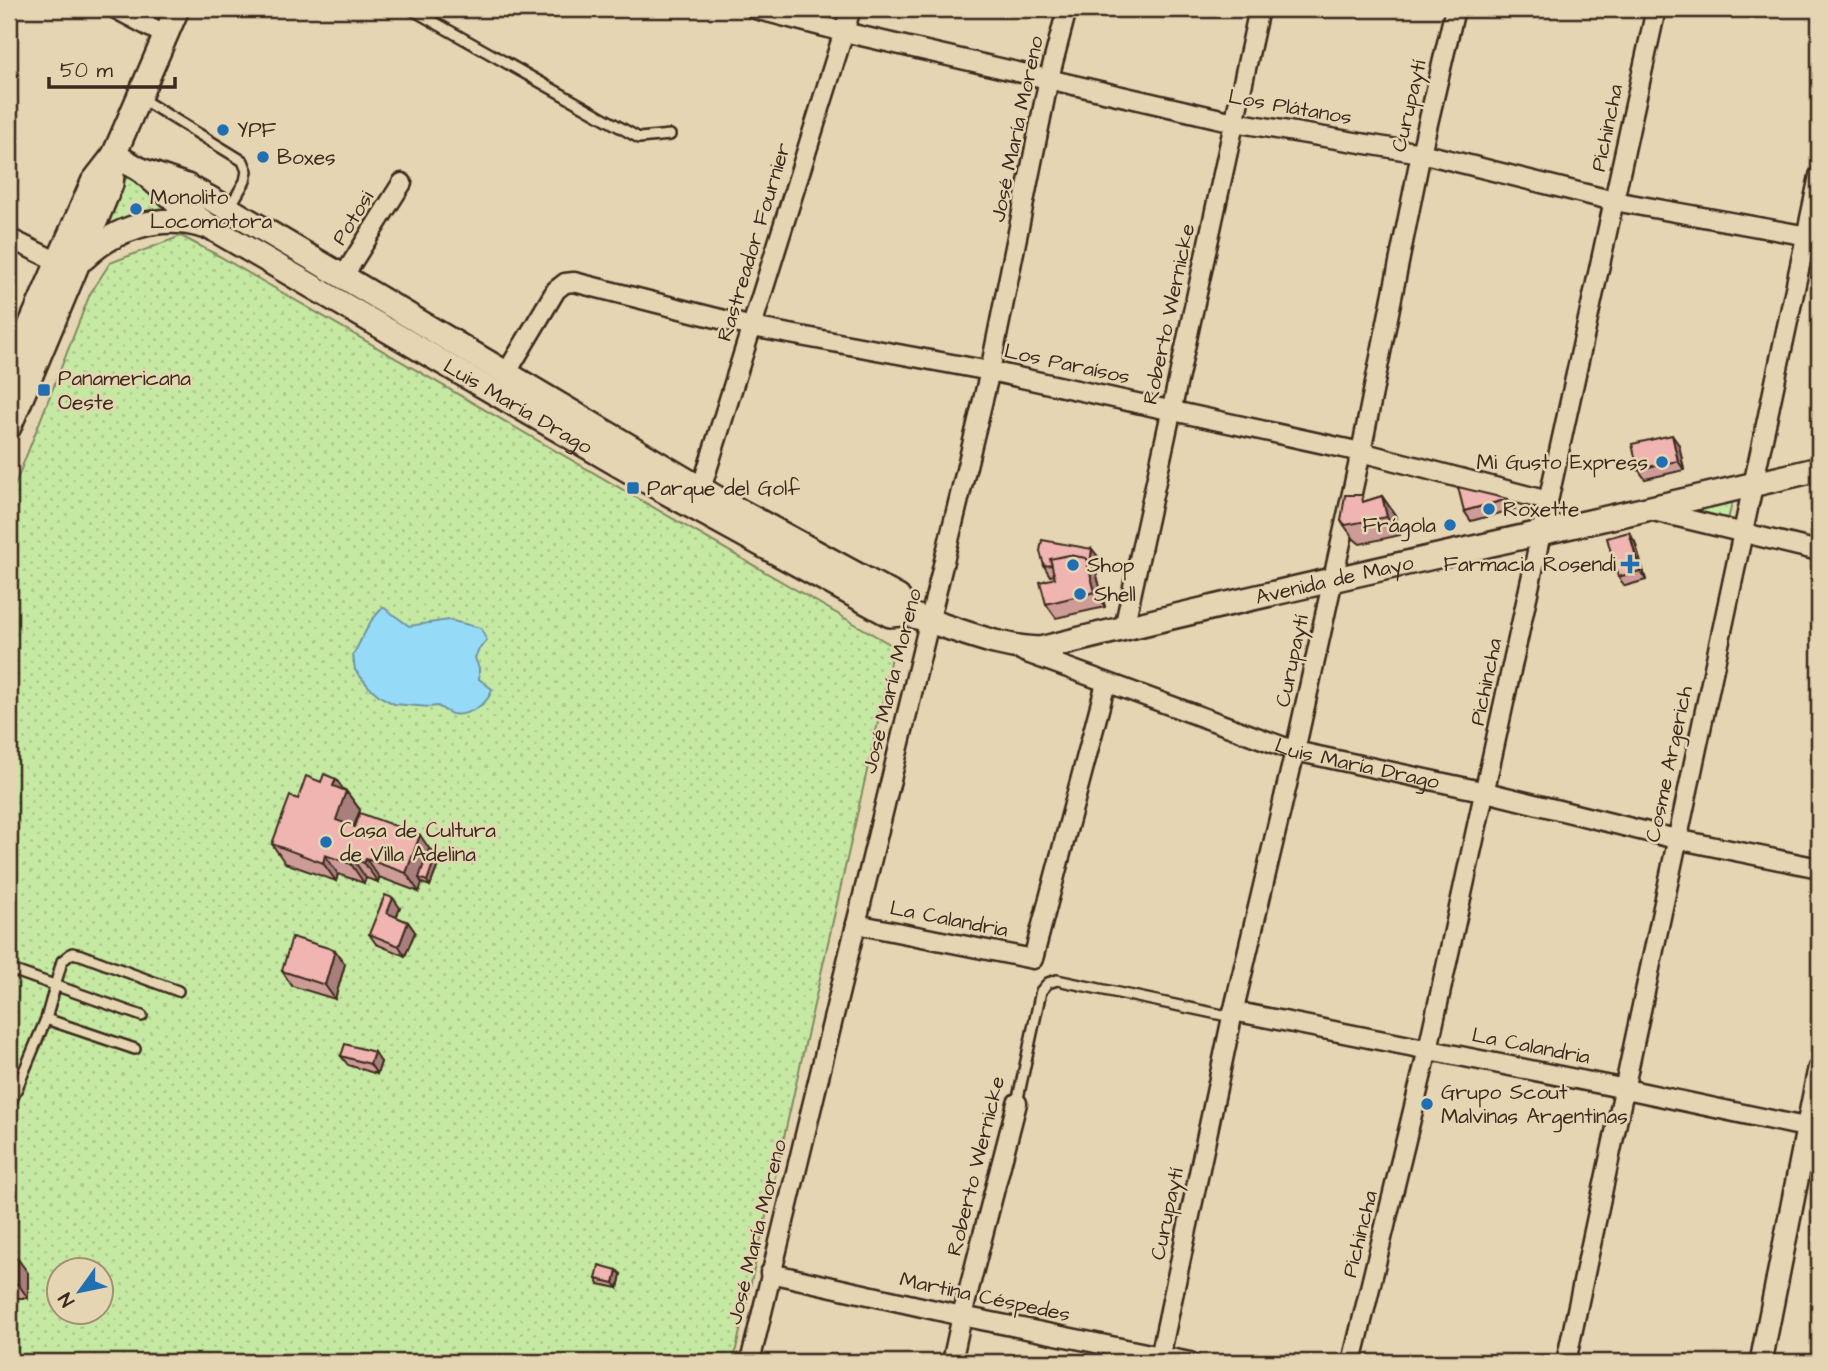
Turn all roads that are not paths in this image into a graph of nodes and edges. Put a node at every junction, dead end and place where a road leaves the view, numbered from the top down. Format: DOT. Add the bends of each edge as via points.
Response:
graph roads {
  1 [pos="116,9"];
  2 [pos="177,9"];
  3 [pos="411,9"];
  4 [pos="755,9"];
  5 [pos="851,9"];
  6 [pos="1067,9"];
  7 [pos="1259,9"];
  8 [pos="1455,9"];
  9 [pos="1656,9"];
  10 [pos="844,32"];
  11 [pos="165,35"];
  12 [pos="1049,78"];
  13 [pos="139,97"];
  14 [pos="1234,122"];
  15 [pos="670,135"];
  16 [pos="1421,153"];
  17 [pos="114,155"];
  18 [pos="141,170"];
  19 [pos="1819,176"];
  20 [pos="402,183"];
  21 [pos="1614,201"];
  22 [pos="229,209"];
  23 [pos="217,231"];
  24 [pos="1813,237"];
  25 [pos="9,238"];
  26 [pos="68,263"];
  27 [pos="343,277"];
  28 [pos="752,327"];
  29 [pos="507,372"];
  30 [pos="990,372"];
  31 [pos="9,374"];
  32 [pos="1172,410"];
  33 [pos="9,426"];
  34 [pos="1361,452"];
  35 [pos="1819,469"];
  36 [pos="1754,484"];
  37 [pos="701,489"];
  38 [pos="1548,501"];
  39 [pos="1645,509"];
  40 [pos="1541,534"];
  41 [pos="1745,534"];
  42 [pos="1819,551"];
  43 [pos="1332,579"];
  44 [pos="918,617"];
  45 [pos="1124,628"];
  46 [pos="1014,649"];
  47 [pos="1106,683"];
  48 [pos="1295,751"];
  49 [pos="1486,792"];
  50 [pos="1676,839"];
  51 [pos="1819,868"];
  52 [pos="856,924"];
  53 [pos="9,969"];
  54 [pos="1048,983"];
  55 [pos="55,985"];
  56 [pos="178,991"];
  57 [pos="1232,1014"];
  58 [pos="142,1016"];
  59 [pos="46,1019"];
  60 [pos="135,1049"];
  61 [pos="1428,1049"];
  62 [pos="1819,1069"];
  63 [pos="1626,1088"];
  64 [pos="1017,1103"];
  65 [pos="9,1107"];
  66 [pos="1813,1129"];
  67 [pos="770,1273"];
  68 [pos="962,1316"];
  69 [pos="1160,1359"];
  70 [pos="750,1362"];
  71 [pos="952,1362"];
  72 [pos="1190,1362"];
  73 [pos="1352,1362"];
  74 [pos="1566,1362"];
  75 [pos="1761,1362"];
  1 -- 11 [label="street"];
  2 -- 11 [label="main road"];
  3 -- 15 [label="lane" via="639,138"];
  4 -- 10 [label="street, Los Plátanos"];
  5 -- 10 [label="street, Rastreador Fournier"];
  6 -- 12 [label="street, José María Moreno"];
  7 -- 14 [label="street, Roberto Wernicke"];
  8 -- 16 [label="street, Curupaytí"];
  9 -- 21 [label="street, Pichincha"];
  10 -- 12 [label="street, Los Plátanos"];
  10 -- 28 [label="street, Rastreador Fournier"];
  11 -- 13 [label="main road"];
  12 -- 14 [label="street, Los Plátanos"];
  12 -- 30 [label="street, José María Moreno"];
  13 -- 17 [label="main road"];
  13 -- 22 [label="lane" via="243,161 247,171"];
  14 -- 16 [label="street, Los Plátanos"];
  14 -- 32 [label="street, Roberto Wernicke"];
  16 -- 21 [label="street, Los Plátanos"];
  16 -- 34 [label="street, Curupaytí"];
  17 -- 18 [label="main road, Luis María Drago"];
  17 -- 26 [label="main road" via="111,184"];
  18 -- 22 [label="main road, Luis María Drago" via="187,186"];
  18 -- 23 [label="main road, Luis María Drago"];
  19 -- 24 [label="street, Cosme Argerich"];
  20 -- 27 [label="street, Potosi"];
  21 -- 24 [label="street, Los Plátanos"];
  21 -- 38 [label="street, Pichincha"];
  22 -- 27 [label="main road, Luis María Drago"];
  23 -- 26 [label="main road" via="194,223 145,224 122,231"];
  23 -- 44 [label="main road, Luis María Drago" via="662,490 890,615"];
  24 -- 36 [label="street, Cosme Argerich"];
  25 -- 26 [label="street"];
  26 -- 31 [label="main road"];
  26 -- 33 [label="main road"];
  27 -- 29 [label="main road, Luis María Drago"];
  28 -- 29 [label="street, Los Paraísos" via="565,283 555,290"];
  28 -- 30 [label="street, Los Paraísos"];
  28 -- 37 [label="street, Rastreador Fournier"];
  29 -- 37 [label="main road, Luis María Drago"];
  30 -- 32 [label="street, Los Paraísos"];
  30 -- 44 [label="street, José María Moreno"];
  32 -- 34 [label="street, Los Paraísos"];
  32 -- 45 [label="street, Roberto Wernicke"];
  34 -- 38 [label="street, Los Paraísos"];
  34 -- 43 [label="street, Curupaytí"];
  35 -- 36 [label="main road, Avenida de Mayo"];
  36 -- 39 [label="main road, Avenida de Mayo"];
  36 -- 41 [label="street, Cosme Argerich"];
  37 -- 44 [label="main road, Luis María Drago" via="898,597"];
  38 -- 40 [label="street, Pichincha"];
  39 -- 40 [label="main road, Avenida de Mayo"];
  39 -- 41 [label="street"];
  40 -- 43 [label="main road, Avenida de Mayo"];
  40 -- 49 [label="street, Pichincha"];
  41 -- 42 [label="street"];
  41 -- 50 [label="street, Cosme Argerich"];
  43 -- 45 [label="main road, Avenida de Mayo"];
  43 -- 48 [label="street, Curupaytí"];
  44 -- 46 [label="main road, Luis María Drago"];
  44 -- 52 [label="street, José María Moreno"];
  45 -- 46 [label="main road, Avenida de Mayo" via="1040,649"];
  46 -- 47 [label="street, Luis María Drago"];
  47 -- 48 [label="street, Luis María Drago"];
  47 -- 52 [label="street, La Calandria" via="1033,959"];
  48 -- 49 [label="street, Luis María Drago"];
  48 -- 57 [label="street, Curupaytí"];
  49 -- 50 [label="street, Luis María Drago"];
  49 -- 61 [label="street, Pichincha"];
  50 -- 51 [label="street, Luis María Drago"];
  50 -- 63 [label="street, Cosme Argerich"];
  52 -- 67 [label="street, José María Moreno"];
  53 -- 55 [label="lane"];
  54 -- 57 [label="lane, La Calandria" via="1057,980"];
  54 -- 64 [label="lane, Roberto Wernicke" via="1041,990"];
  55 -- 56 [label="lane" via="62,961 72,953"];
  55 -- 58 [label="lane"];
  55 -- 59 [label="lane"];
  57 -- 61 [label="street, La Calandria"];
  57 -- 69 [label="street, Curupaytí"];
  59 -- 60 [label="lane"];
  59 -- 65 [label="lane"];
  61 -- 63 [label="street, La Calandria"];
  61 -- 73 [label="street, Pichincha"];
  62 -- 66 [label="street"];
  63 -- 66 [label="street, La Calandria"];
  63 -- 74 [label="street, Cosme Argerich"];
  64 -- 68 [label="street, Roberto Wernicke"];
  66 -- 75 [label="street"];
  67 -- 68 [label="street, Martina Céspedes"];
  67 -- 70 [label="street, José María Moreno"];
  68 -- 69 [label="street, Martina Céspedes"];
  68 -- 71 [label="street, Roberto Wernicke"];
  69 -- 72 [label="street, Martina Céspedes"];
}
